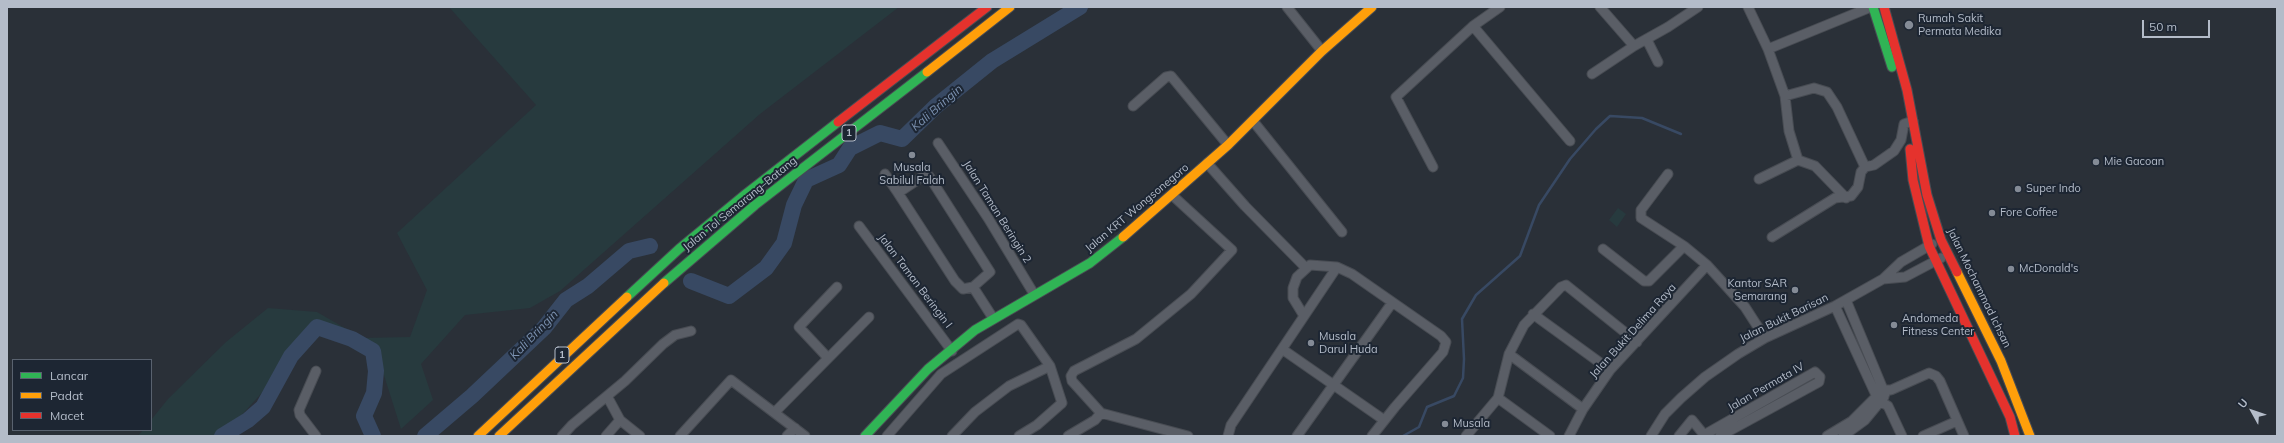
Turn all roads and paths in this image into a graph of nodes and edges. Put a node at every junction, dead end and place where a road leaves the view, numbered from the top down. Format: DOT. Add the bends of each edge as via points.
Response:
graph roads {
  1 [pos="987,7"];
  2 [pos="1010,7"];
  3 [pos="1372,7"];
  4 [pos="1500,7"];
  5 [pos="1698,7"];
  6 [pos="1748,7"];
  7 [pos="1872,7"];
  8 [pos="1884,7"];
  9 [pos="1289,8"];
  10 [pos="1601,8"];
  11 [pos="1473,26"];
  12 [pos="1647,40"];
  13 [pos="1634,46"];
  14 [pos="1768,49"];
  15 [pos="1322,51"];
  16 [pos="1658,62"];
  17 [pos="1592,74"];
  18 [pos="1785,96"];
  19 [pos="1133,106"];
  20 [pos="1253,121"];
  21 [pos="1909,122"];
  22 [pos="1570,141"];
  23 [pos="938,143"];
  24 [pos="1228,145"];
  25 [pos="1798,160"];
  26 [pos="1208,163"];
  27 [pos="1432,167"];
  28 [pos="1865,167"];
  29 [pos="885,174"];
  30 [pos="1668,174"];
  31 [pos="1759,178"];
  32 [pos="898,194"];
  33 [pos="1172,195"];
  34 [pos="1846,198"];
  35 [pos="859,226"];
  36 [pos="1342,232"];
  37 [pos="1772,237"];
  38 [pos="1941,240"];
  39 [pos="1684,246"];
  40 [pos="1929,246"];
  41 [pos="1603,249"];
  42 [pos="1948,254"];
  43 [pos="1935,261"];
  44 [pos="1707,265"];
  45 [pos="1336,267"];
  46 [pos="1306,268"];
  47 [pos="1883,279"];
  48 [pos="837,287"];
  49 [pos="973,287"];
  50 [pos="1034,294"];
  51 [pos="1846,300"];
  52 [pos="1392,303"];
  53 [pos="1835,306"];
  54 [pos="1533,314"];
  55 [pos="1304,316"];
  56 [pos="869,317"];
  57 [pos="993,318"];
  58 [pos="691,331"];
  59 [pos="1765,338"];
  60 [pos="1638,342"];
  61 [pos="1282,349"];
  62 [pos="952,351"];
  63 [pos="1509,354"];
  64 [pos="828,358"];
  65 [pos="1050,366"];
  66 [pos="1610,370"];
  67 [pos="316,371"];
  68 [pos="1334,385"];
  69 [pos="607,396"];
  70 [pos="1884,396"];
  71 [pos="1498,398"];
  72 [pos="1763,407"];
  73 [pos="1583,409"];
  74 [pos="775,412"];
  75 [pos="1100,412"];
  76 [pos="620,420"];
  77 [pos="1384,420"];
  78 [pos="1956,421"];
  79 [pos="1854,424"];
  80 [pos="795,428"];
  81 [pos="311,435"];
  82 [pos="1072,435"];
  83 [pos="478,436"];
  84 [pos="499,436"];
  85 [pos="562,436"];
  86 [pos="606,436"];
  87 [pos="640,436"];
  88 [pos="680,436"];
  89 [pos="787,436"];
  90 [pos="805,436"];
  91 [pos="865,436"];
  92 [pos="887,436"];
  93 [pos="952,436"];
  94 [pos="1019,436"];
  95 [pos="1188,436"];
  96 [pos="1228,436"];
  97 [pos="1297,436"];
  98 [pos="1372,436"];
  99 [pos="1466,436"];
  100 [pos="1550,436"];
  101 [pos="1569,436"];
  102 [pos="1652,436"];
  103 [pos="1679,436"];
  104 [pos="1705,436"];
  105 [pos="1720,436"];
  106 [pos="1827,436"];
  107 [pos="1843,436"];
  108 [pos="1902,436"];
  109 [pos="1923,436"];
  110 [pos="1964,436"];
  111 [pos="2015,436"];
  112 [pos="2030,436"];
  1 -- 83 [label="main road, Jalan Tol Semarang–Batang / 1" via="747,193 679,249"];
  2 -- 84 [label="main road, Jalan Tol Semarang–Batang / 1" via="755,205 690,259"];
  3 -- 15 [label="main road, Jalan KRT Wongsonegoro"];
  4 -- 11 [label="street"];
  5 -- 12 [label="street"];
  6 -- 14 [label="street"];
  7 -- 14 [label="street"];
  7 -- 21 [label="main road, Jalan Mochammad Ichsan"];
  8 -- 21 [label="main road, Jalan Mochammad Ichsan" via="1905,83"];
  9 -- 15 [label="street"];
  10 -- 13 [label="street"];
  11 -- 22 [label="street"];
  11 -- 27 [label="street" via="1396,97"];
  12 -- 13 [label="street"];
  12 -- 16 [label="street"];
  13 -- 17 [label="street"];
  14 -- 18 [label="street"];
  15 -- 20 [label="main road, Jalan KRT Wongsonegoro"];
  18 -- 25 [label="street" via="1789,132"];
  18 -- 28 [label="street" via="1814,88 1827,92 1837,107"];
  19 -- 24 [label="street" via="1166,77 1171,76"];
  20 -- 24 [label="main road, Jalan KRT Wongsonegoro"];
  20 -- 36 [label="street"];
  21 -- 28 [label="street" via="1899,145 1874,165"];
  21 -- 38 [label="main road, Jalan Mochammad Ichsan"];
  21 -- 40 [label="main road, Jalan Mochammad Ichsan" via="1913,180"];
  23 -- 50 [label="street, Jalan Taman Beringin 2"];
  24 -- 26 [label="main road, Jalan KRT Wongsonegoro"];
  25 -- 31 [label="street"];
  25 -- 34 [label="street" via="1815,166"];
  26 -- 33 [label="main road, Jalan KRT Wongsonegoro"];
  26 -- 46 [label="street" via="1245,206"];
  28 -- 34 [label="street" via="1859,176 1855,192"];
  29 -- 32 [label="street"];
  30 -- 39 [label="street" via="1640,214 1646,222"];
  32 -- 49 [label="street" via="955,281 963,289"];
  32 -- 49 [label="street" via="925,174 929,176 990,272"];
  33 -- 50 [label="main road, Jalan KRT Wongsonegoro" via="1090,263"];
  33 -- 75 [label="street" via="1232,250 1191,294 1136,339 1074,371 1072,381"];
  34 -- 37 [label="street" via="1835,198"];
  35 -- 62 [label="street, Jalan Taman Beringin I"];
  38 -- 40 [label="street, Jalan Bukit Barisan"];
  38 -- 42 [label="main road, Jalan Mochammad Ichsan"];
  39 -- 41 [label="street" via="1649,281 1644,281"];
  39 -- 44 [label="street"];
  40 -- 43 [label="main road, Jalan Mochammad Ichsan"];
  40 -- 47 [label="street, Jalan Bukit Barisan" via="1901,262"];
  42 -- 43 [label="street, Jalan Bukit Barisan"];
  42 -- 112 [label="main road, Jalan Mochammad Ichsan" via="2001,361"];
  43 -- 47 [label="street, Jalan Bukit Barisan" via="1906,277"];
  43 -- 111 [label="main road, Jalan Mochammad Ichsan" via="1956,299 2010,417"];
  44 -- 59 [label="street" via="1745,307"];
  44 -- 60 [label="street, Jalan Bukit Delima Raya"];
  45 -- 46 [label="street" via="1316,264"];
  45 -- 52 [label="street" via="1352,274"];
  45 -- 55 [label="street"];
  46 -- 55 [label="street" via="1297,277 1293,288 1293,298"];
  47 -- 51 [label="street, Jalan Bukit Barisan"];
  48 -- 64 [label="street" via="799,327"];
  49 -- 57 [label="street"];
  50 -- 57 [label="main road, Jalan KRT Wongsonegoro"];
  51 -- 53 [label="street, Jalan Bukit Barisan"];
  51 -- 70 [label="street"];
  52 -- 68 [label="street"];
  52 -- 77 [label="street" via="1446,342 1443,352"];
  53 -- 59 [label="street, Jalan Bukit Barisan"];
  53 -- 70 [label="street"];
  54 -- 60 [label="street" via="1558,289 1566,285"];
  54 -- 63 [label="street" via="1516,338"];
  54 -- 66 [label="street"];
  55 -- 61 [label="street"];
  56 -- 64 [label="street"];
  57 -- 62 [label="main road, Jalan KRT Wongsonegoro"];
  58 -- 69 [label="street" via="675,335 663,344"];
  59 -- 102 [label="street, Jalan Bukit Barisan" via="1704,377 1665,414"];
  60 -- 66 [label="street, Jalan Bukit Delima Raya"];
  61 -- 68 [label="street"];
  61 -- 96 [label="street" via="1232,425"];
  62 -- 91 [label="main road, Jalan KRT Wongsonegoro" via="928,369"];
  63 -- 71 [label="street"];
  63 -- 73 [label="street"];
  64 -- 74 [label="street"];
  65 -- 92 [label="street" via="1018,324 941,374"];
  65 -- 93 [label="street" via="1009,386 975,412"];
  65 -- 94 [label="street" via="1062,403 1037,425"];
  66 -- 73 [label="street, Jalan Bukit Delima Raya"];
  67 -- 81 [label="street" via="300,406 300,415"];
  68 -- 77 [label="street"];
  68 -- 97 [label="street"];
  69 -- 76 [label="street"];
  69 -- 85 [label="street" via="572,424"];
  70 -- 78 [label="street" via="1929,373 1936,376"];
  70 -- 79 [label="street"];
  70 -- 108 [label="street"];
  71 -- 99 [label="street"];
  71 -- 100 [label="street"];
  72 -- 72 [label="street, Jalan Permata IV" via="1815,372 1820,376 1819,382"];
  72 -- 104 [label="street, Jalan Permata IV"];
  72 -- 105 [label="street, Jalan Permata IV"];
  73 -- 101 [label="street, Jalan Bukit Delima Raya"];
  74 -- 80 [label="street"];
  74 -- 88 [label="street" via="729,380"];
  75 -- 82 [label="street" via="1095,420"];
  75 -- 95 [label="street"];
  76 -- 86 [label="street"];
  76 -- 87 [label="street"];
  77 -- 98 [label="street"];
  78 -- 109 [label="street"];
  78 -- 110 [label="street"];
  79 -- 106 [label="street"];
  79 -- 107 [label="street"];
  80 -- 89 [label="street"];
  80 -- 90 [label="street"];
  103 -- 104 [label="street" via="1692,420"];
}
